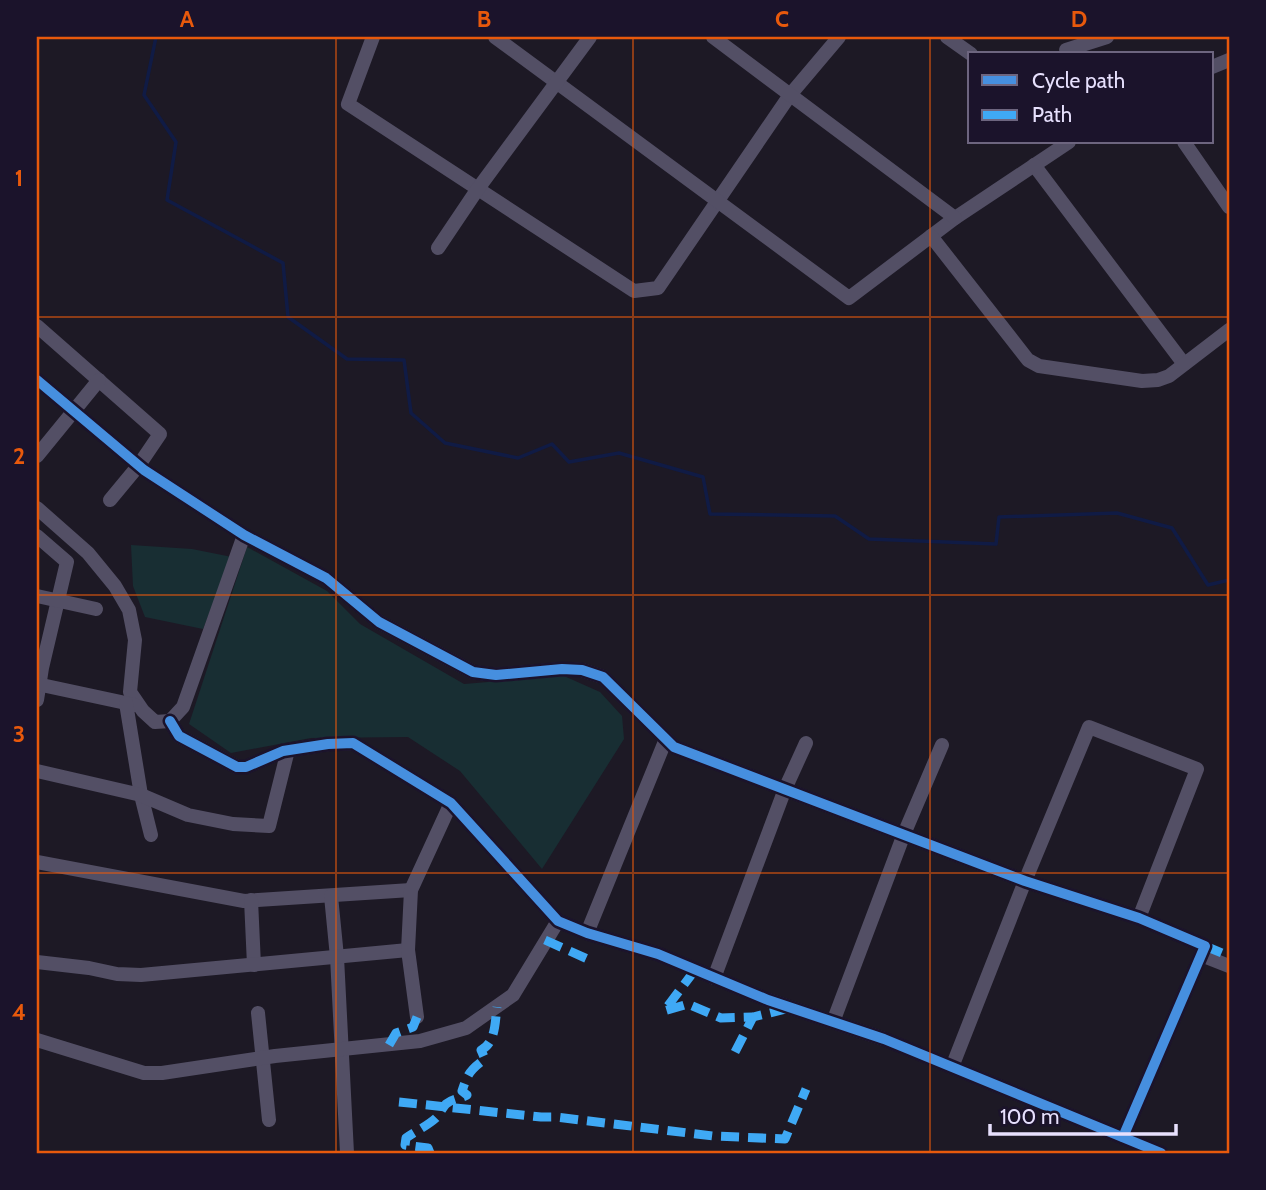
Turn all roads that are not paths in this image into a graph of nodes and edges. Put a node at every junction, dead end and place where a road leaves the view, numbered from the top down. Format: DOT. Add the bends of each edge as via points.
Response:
graph roads {
  1 [pos="373,37"];
  2 [pos="495,37"];
  3 [pos="590,37"];
  4 [pos="713,37"];
  5 [pos="839,37"];
  6 [pos="947,37"];
  7 [pos="1107,37"];
  8 [pos="1066,50"];
  9 [pos="968,52"];
  10 [pos="556,83"];
  11 [pos="790,95"];
  12 [pos="1066,144"];
  13 [pos="1185,144"];
  14 [pos="1034,165"];
  15 [pos="477,190"];
  16 [pos="717,202"];
  17 [pos="1229,207"];
  18 [pos="955,218"];
  19 [pos="931,236"];
  20 [pos="438,248"];
  21 [pos="37,326"];
  22 [pos="1229,330"];
  23 [pos="1184,364"];
  24 [pos="37,380"];
  25 [pos="99,380"];
  26 [pos="72,411"];
  27 [pos="37,456"];
  28 [pos="139,465"];
  29 [pos="110,500"];
  30 [pos="37,508"];
  31 [pos="244,535"];
  32 [pos="37,536"];
  33 [pos="37,596"];
  34 [pos="59,601"];
  35 [pos="96,609"];
  36 [pos="38,684"];
  37 [pos="37,700"];
  38 [pos="133,705"];
  39 [pos="170,722"];
  40 [pos="666,739"];
  41 [pos="806,743"];
  42 [pos="942,745"];
  43 [pos="288,750"];
  44 [pos="37,771"];
  45 [pos="785,789"];
  46 [pos="141,795"];
  47 [pos="451,803"];
  48 [pos="904,834"];
  49 [pos="151,835"];
  50 [pos="37,862"];
  51 [pos="1025,881"];
  52 [pos="411,890"];
  53 [pos="331,896"];
  54 [pos="251,900"];
  55 [pos="1139,918"];
  56 [pos="558,921"];
  57 [pos="587,933"];
  58 [pos="408,950"];
  59 [pos="1201,955"];
  60 [pos="337,957"];
  61 [pos="37,962"];
  62 [pos="254,965"];
  63 [pos="1229,966"];
  64 [pos="714,978"];
  65 [pos="258,1013"];
  66 [pos="417,1017"];
  67 [pos="833,1022"];
  68 [pos="37,1040"];
  69 [pos="341,1050"];
  70 [pos="262,1058"];
  71 [pos="952,1067"];
  72 [pos="269,1120"];
  73 [pos="1123,1137"];
  74 [pos="347,1153"];
  75 [pos="1161,1153"];
  1 -- 15 [label="street" via="348,104"];
  2 -- 10 [label="street"];
  3 -- 10 [label="street"];
  4 -- 11 [label="street"];
  5 -- 11 [label="street"];
  6 -- 9 [label="street"];
  7 -- 8 [label="street"];
  10 -- 15 [label="street"];
  10 -- 16 [label="street"];
  11 -- 16 [label="street"];
  11 -- 18 [label="street"];
  12 -- 14 [label="street"];
  13 -- 17 [label="street"];
  14 -- 18 [label="street"];
  14 -- 23 [label="street"];
  15 -- 16 [label="street" via="634,291 658,288"];
  15 -- 20 [label="street"];
  16 -- 19 [label="street" via="849,298"];
  18 -- 19 [label="street"];
  19 -- 23 [label="street" via="1028,360 1039,366 1142,381 1169,376"];
  21 -- 25 [label="street"];
  22 -- 23 [label="street"];
  24 -- 26 [label="street"];
  25 -- 26 [label="street"];
  25 -- 28 [label="street" via="160,434"];
  26 -- 27 [label="street"];
  26 -- 28 [label="street"];
  28 -- 29 [label="street"];
  28 -- 31 [label="street"];
  30 -- 38 [label="street" via="88,553 129,610 135,640"];
  31 -- 39 [label="street" via="183,707"];
  31 -- 40 [label="street" via="326,578 379,622 473,672 496,675 562,669 603,677"];
  32 -- 34 [label="street" via="67,562"];
  33 -- 34 [label="street"];
  34 -- 35 [label="street"];
  34 -- 36 [label="street"];
  36 -- 37 [label="street"];
  36 -- 38 [label="street"];
  38 -- 39 [label="street" via="155,722"];
  38 -- 46 [label="street"];
  39 -- 43 [label="street" via="179,736 237,767"];
  40 -- 45 [label="street" via="674,747"];
  40 -- 57 [label="street"];
  41 -- 45 [label="street"];
  42 -- 48 [label="street"];
  43 -- 46 [label="street" via="269,826 188,815"];
  43 -- 47 [label="street" via="353,743"];
  44 -- 46 [label="street"];
  45 -- 48 [label="street"];
  45 -- 64 [label="street"];
  46 -- 49 [label="street"];
  47 -- 52 [label="street"];
  47 -- 56 [label="street"];
  48 -- 51 [label="street"];
  48 -- 67 [label="street"];
  50 -- 54 [label="street"];
  51 -- 55 [label="street"];
  51 -- 55 [label="street" via="1089,727 1196,769"];
  51 -- 71 [label="street"];
  52 -- 53 [label="street"];
  52 -- 58 [label="street"];
  53 -- 54 [label="street"];
  53 -- 60 [label="street"];
  54 -- 62 [label="street"];
  55 -- 59 [label="street" via="1205,946"];
  56 -- 57 [label="street"];
  56 -- 69 [label="street" via="513,995 466,1028 420,1041"];
  57 -- 64 [label="street" via="658,954"];
  58 -- 60 [label="street"];
  58 -- 66 [label="street"];
  59 -- 63 [label="street"];
  59 -- 73 [label="street"];
  60 -- 62 [label="street"];
  60 -- 69 [label="street"];
  61 -- 62 [label="street" via="141,975"];
  64 -- 67 [label="street"];
  65 -- 70 [label="street"];
  67 -- 71 [label="street"];
  68 -- 70 [label="street" via="144,1073"];
  69 -- 70 [label="street"];
  69 -- 74 [label="street"];
  70 -- 72 [label="street"];
  71 -- 73 [label="street"];
  73 -- 75 [label="street"];
}
